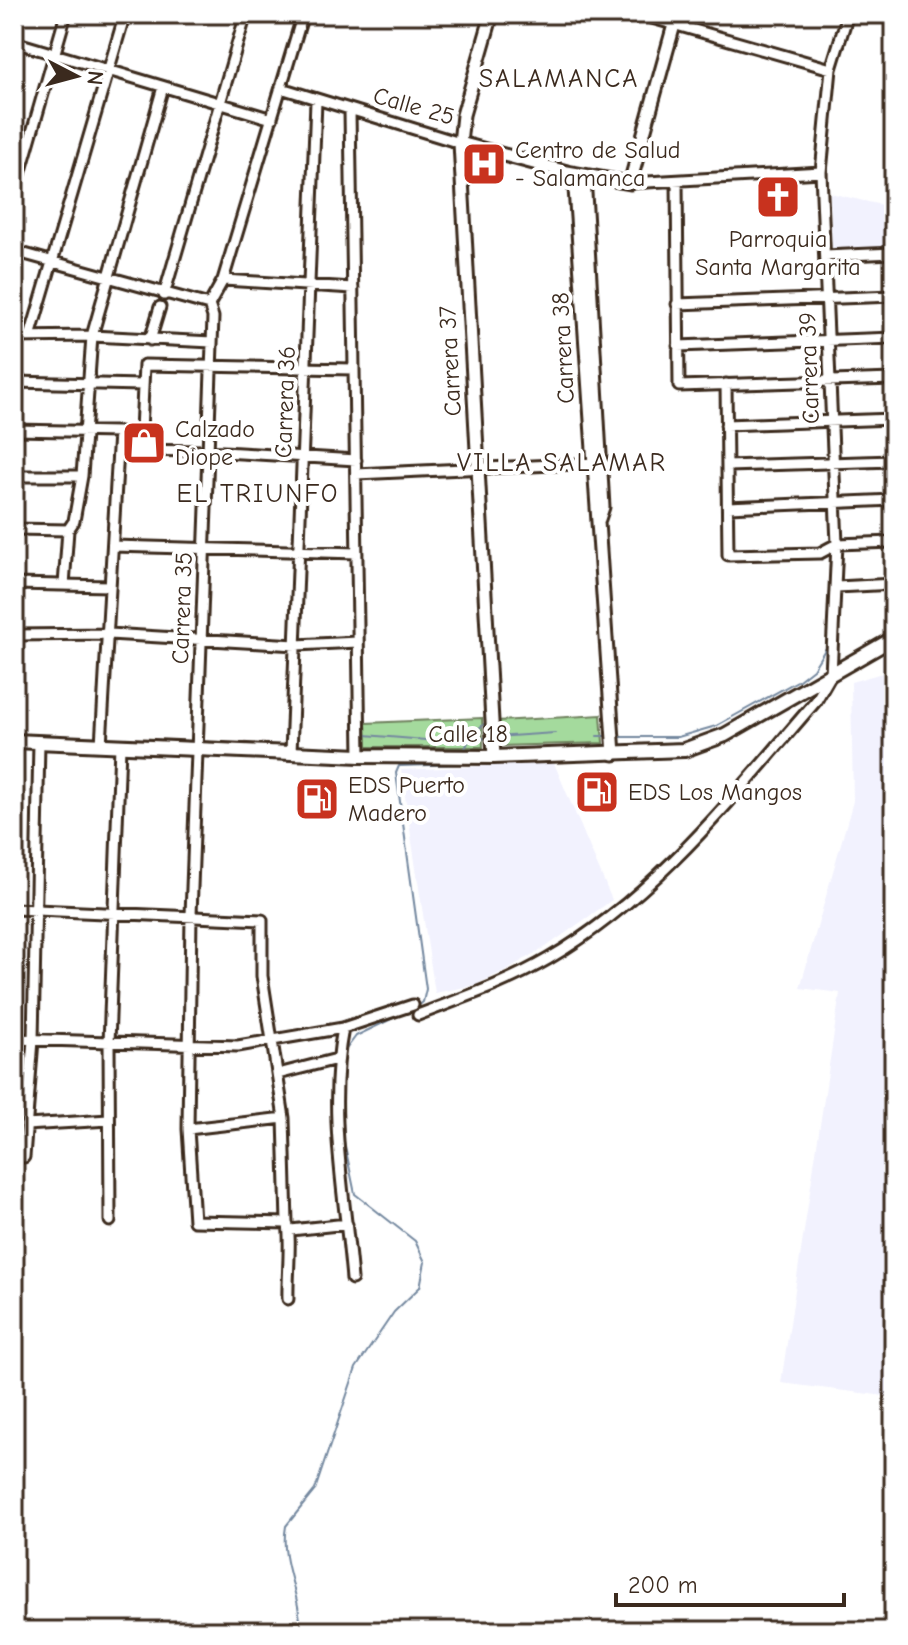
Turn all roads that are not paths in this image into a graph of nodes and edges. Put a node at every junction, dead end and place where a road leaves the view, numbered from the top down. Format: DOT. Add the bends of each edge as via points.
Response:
graph roads {
  1 [pos="66,14"];
  2 [pos="125,14"];
  3 [pos="246,14"];
  4 [pos="303,14"];
  5 [pos="492,14"];
  6 [pos="638,14"];
  7 [pos="848,14"];
  8 [pos="676,19"];
  9 [pos="14,42"];
  10 [pos="54,54"];
  11 [pos="831,69"];
  12 [pos="108,70"];
  13 [pos="163,87"];
  14 [pos="281,88"];
  15 [pos="316,101"];
  16 [pos="220,104"];
  17 [pos="350,111"];
  18 [pos="272,119"];
  19 [pos="460,143"];
  20 [pos="821,172"];
  21 [pos="579,174"];
  22 [pos="677,181"];
  23 [pos="630,183"];
  24 [pos="14,195"];
  25 [pos="14,251"];
  26 [pos="894,253"];
  27 [pos="825,256"];
  28 [pos="52,262"];
  29 [pos="109,279"];
  30 [pos="223,280"];
  31 [pos="309,287"];
  32 [pos="353,288"];
  33 [pos="164,295"];
  34 [pos="894,296"];
  35 [pos="827,298"];
  36 [pos="677,304"];
  37 [pos="209,305"];
  38 [pos="160,307"];
  39 [pos="92,336"];
  40 [pos="14,337"];
  41 [pos="30,337"];
  42 [pos="894,338"];
  43 [pos="150,340"];
  44 [pos="829,340"];
  45 [pos="212,342"];
  46 [pos="678,346"];
  47 [pos="212,366"];
  48 [pos="306,367"];
  49 [pos="354,369"];
  50 [pos="894,379"];
  51 [pos="830,381"];
  52 [pos="14,382"];
  53 [pos="88,384"];
  54 [pos="726,384"];
  55 [pos="142,385"];
  56 [pos="894,419"];
  57 [pos="831,422"];
  58 [pos="726,425"];
  59 [pos="14,430"];
  60 [pos="86,431"];
  61 [pos="141,431"];
  62 [pos="119,450"];
  63 [pos="207,451"];
  64 [pos="303,457"];
  65 [pos="356,460"];
  66 [pos="894,461"];
  67 [pos="596,463"];
  68 [pos="832,463"];
  69 [pos="727,466"];
  70 [pos="478,469"];
  71 [pos="356,474"];
  72 [pos="14,476"];
  73 [pos="82,476"];
  74 [pos="894,500"];
  75 [pos="834,503"];
  76 [pos="728,507"];
  77 [pos="14,529"];
  78 [pos="68,530"];
  79 [pos="894,542"];
  80 [pos="837,544"];
  81 [pos="113,546"];
  82 [pos="204,549"];
  83 [pos="299,552"];
  84 [pos="357,553"];
  85 [pos="14,584"];
  86 [pos="894,584"];
  87 [pos="64,585"];
  88 [pos="110,586"];
  89 [pos="837,587"];
  90 [pos="109,634"];
  91 [pos="14,635"];
  92 [pos="202,638"];
  93 [pos="894,638"];
  94 [pos="358,642"];
  95 [pos="296,645"];
  96 [pos="831,675"];
  97 [pos="14,741"];
  98 [pos="39,742"];
  99 [pos="101,745"];
  100 [pos="120,746"];
  101 [pos="197,749"];
  102 [pos="291,753"];
  103 [pos="614,754"];
  104 [pos="360,756"];
  105 [pos="494,757"];
  106 [pos="14,909"];
  107 [pos="35,910"];
  108 [pos="113,911"];
  109 [pos="191,915"];
  110 [pos="413,1005"];
  111 [pos="418,1015"];
  112 [pos="343,1028"];
  113 [pos="14,1039"];
  114 [pos="33,1040"];
  115 [pos="270,1042"];
  116 [pos="109,1043"];
  117 [pos="189,1044"];
  118 [pos="337,1059"];
  119 [pos="278,1074"];
  120 [pos="284,1118"];
  121 [pos="109,1120"];
  122 [pos="26,1125"];
  123 [pos="188,1129"];
  124 [pos="24,1157"];
  125 [pos="110,1221"];
  126 [pos="347,1224"];
  127 [pos="289,1226"];
  128 [pos="352,1279"];
  129 [pos="288,1299"];
  1 -- 10 [label="street"];
  2 -- 12 [label="street"];
  3 -- 16 [label="street"];
  4 -- 14 [label="street"];
  5 -- 19 [label="street, Carrera 37"];
  6 -- 8 [label="street"];
  7 -- 11 [label="street, Carrera 39"];
  8 -- 11 [label="street"];
  8 -- 23 [label="street"];
  9 -- 10 [label="street"];
  10 -- 12 [label="street"];
  10 -- 24 [label="street"];
  11 -- 20 [label="street, Carrera 39"];
  12 -- 13 [label="street"];
  12 -- 28 [label="street"];
  13 -- 16 [label="street"];
  13 -- 29 [label="street"];
  14 -- 15 [label="street, Calle 25"];
  14 -- 18 [label="street"];
  15 -- 17 [label="street, Calle 25"];
  15 -- 31 [label="street, Carrera 36"];
  16 -- 18 [label="street"];
  16 -- 33 [label="street"];
  17 -- 19 [label="street, Calle 25"];
  17 -- 32 [label="street"];
  18 -- 30 [label="street"];
  19 -- 21 [label="street, Calle 25"];
  19 -- 70 [label="street, Carrera 37"];
  20 -- 22 [label="street, Calle 25"];
  20 -- 27 [label="street, Carrera 39"];
  21 -- 23 [label="street, Calle 25"];
  21 -- 67 [label="street, Carrera 38"];
  22 -- 23 [label="street, Calle 25"];
  22 -- 36 [label="street"];
  25 -- 28 [label="street"];
  26 -- 27 [label="street"];
  27 -- 35 [label="street, Carrera 39"];
  28 -- 29 [label="street"];
  28 -- 41 [label="street"];
  29 -- 33 [label="street"];
  29 -- 39 [label="street"];
  30 -- 31 [label="street"];
  30 -- 37 [label="street"];
  31 -- 32 [label="street"];
  31 -- 48 [label="street, Carrera 36"];
  32 -- 49 [label="street"];
  33 -- 37 [label="street"];
  34 -- 35 [label="street"];
  35 -- 36 [label="street"];
  35 -- 44 [label="street, Carrera 39"];
  36 -- 46 [label="street"];
  37 -- 45 [label="street, Carrera 35"];
  38 -- 43 [label="street"];
  39 -- 41 [label="street"];
  39 -- 43 [label="street"];
  39 -- 53 [label="street"];
  40 -- 41 [label="street"];
  42 -- 44 [label="street"];
  43 -- 45 [label="street"];
  44 -- 46 [label="street"];
  44 -- 51 [label="street, Carrera 39"];
  45 -- 47 [label="street, Carrera 35"];
  46 -- 54 [label="street" via="679,386"];
  47 -- 48 [label="street"];
  47 -- 55 [label="street" via="144,365"];
  47 -- 63 [label="street, Carrera 35"];
  48 -- 49 [label="street"];
  48 -- 64 [label="street, Carrera 36"];
  49 -- 65 [label="street"];
  50 -- 51 [label="street"];
  51 -- 54 [label="street"];
  51 -- 57 [label="street, Carrera 39"];
  52 -- 53 [label="street"];
  53 -- 55 [label="street"];
  53 -- 60 [label="street"];
  54 -- 58 [label="street"];
  55 -- 61 [label="street"];
  56 -- 57 [label="street"];
  57 -- 58 [label="street"];
  57 -- 68 [label="street, Carrera 39"];
  58 -- 69 [label="street"];
  59 -- 60 [label="street"];
  60 -- 62 [label="street" via="119,432"];
  60 -- 73 [label="street"];
  62 -- 63 [label="street"];
  62 -- 81 [label="street"];
  63 -- 64 [label="street"];
  63 -- 82 [label="street, Carrera 35"];
  64 -- 65 [label="street"];
  64 -- 83 [label="street, Carrera 36"];
  65 -- 71 [label="street"];
  66 -- 68 [label="street"];
  67 -- 70 [label="street"];
  67 -- 103 [label="street, Carrera 38"];
  68 -- 69 [label="street"];
  68 -- 75 [label="street, Carrera 39"];
  69 -- 76 [label="street"];
  70 -- 71 [label="street"];
  70 -- 105 [label="street, Carrera 37"];
  71 -- 84 [label="street"];
  72 -- 73 [label="street"];
  73 -- 78 [label="street"];
  74 -- 75 [label="street"];
  75 -- 76 [label="street"];
  75 -- 80 [label="street, Carrera 39"];
  76 -- 80 [label="street" via="728,555 820,553"];
  77 -- 78 [label="street"];
  78 -- 87 [label="street"];
  79 -- 80 [label="street"];
  80 -- 89 [label="street, Carrera 39"];
  81 -- 82 [label="street"];
  81 -- 88 [label="street"];
  82 -- 83 [label="street"];
  82 -- 92 [label="street, Carrera 35"];
  83 -- 84 [label="street"];
  83 -- 95 [label="street, Carrera 36"];
  84 -- 94 [label="street"];
  85 -- 87 [label="street"];
  86 -- 89 [label="street"];
  87 -- 88 [label="street"];
  88 -- 90 [label="street"];
  89 -- 96 [label="street, Carrera 39"];
  90 -- 91 [label="street"];
  90 -- 92 [label="street"];
  90 -- 99 [label="street"];
  92 -- 95 [label="street"];
  92 -- 101 [label="street, Carrera 35"];
  93 -- 96 [label="main road, Calle 18"];
  94 -- 95 [label="street"];
  94 -- 104 [label="street"];
  95 -- 102 [label="street, Carrera 36"];
  96 -- 103 [label="main road, Calle 18" via="703,744"];
  96 -- 111 [label="street" via="816,701 689,848 618,911 525,971"];
  97 -- 98 [label="main road, Calle 18"];
  98 -- 99 [label="main road, Calle 18"];
  98 -- 107 [label="street"];
  99 -- 100 [label="main road, Calle 18"];
  100 -- 101 [label="main road, Calle 18"];
  100 -- 108 [label="street"];
  101 -- 102 [label="main road, Calle 18"];
  101 -- 109 [label="street, Carrera 35"];
  102 -- 104 [label="main road, Calle 18"];
  103 -- 105 [label="main road, Calle 18"];
  104 -- 105 [label="main road, Calle 18"];
  106 -- 107 [label="street"];
  107 -- 108 [label="street"];
  107 -- 114 [label="street"];
  108 -- 109 [label="street"];
  108 -- 116 [label="street"];
  109 -- 115 [label="street" via="262,920"];
  109 -- 117 [label="street, Carrera 35"];
  110 -- 112 [label="street"];
  112 -- 115 [label="street"];
  112 -- 118 [label="street"];
  113 -- 114 [label="street"];
  114 -- 116 [label="street"];
  114 -- 122 [label="street"];
  115 -- 117 [label="street"];
  115 -- 119 [label="street"];
  116 -- 117 [label="street"];
  116 -- 121 [label="street"];
  117 -- 123 [label="street, Carrera 35"];
  118 -- 119 [label="street"];
  118 -- 126 [label="street" via="337,1130"];
  119 -- 120 [label="street"];
  120 -- 123 [label="street"];
  120 -- 127 [label="street"];
  121 -- 122 [label="street"];
  121 -- 125 [label="street"];
  122 -- 124 [label="street"];
  123 -- 127 [label="street, Carrera 35" via="194,1221"];
  126 -- 127 [label="street"];
  126 -- 128 [label="street"];
  127 -- 129 [label="street"];
}
